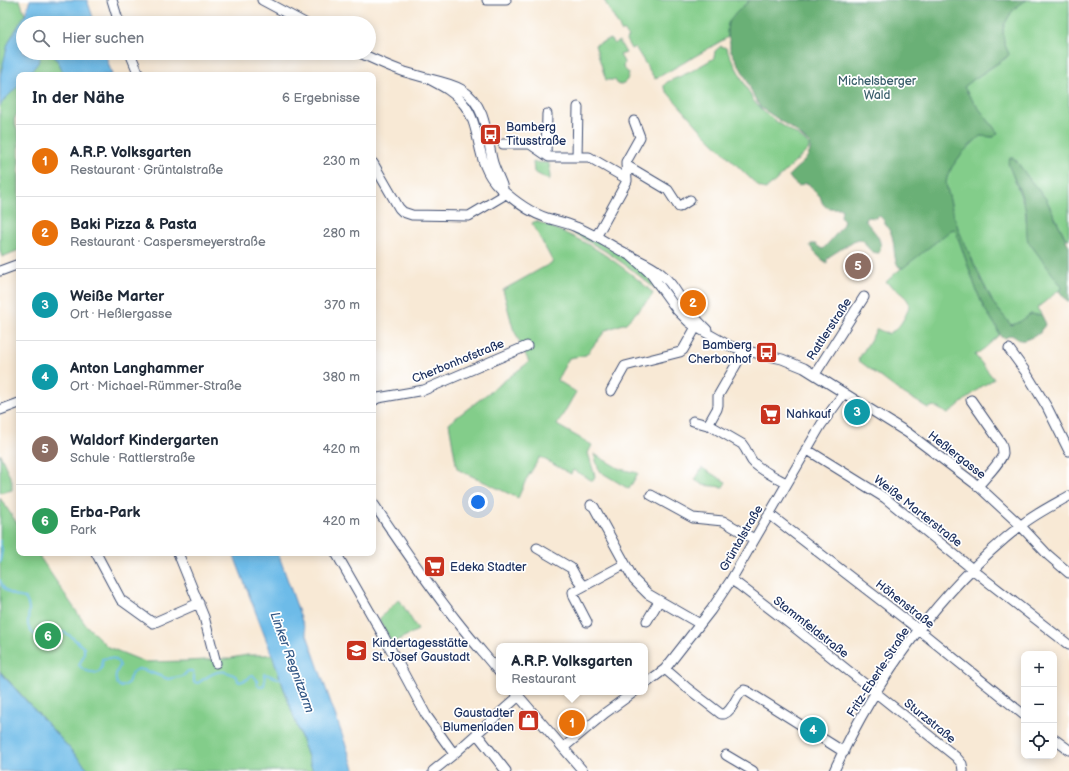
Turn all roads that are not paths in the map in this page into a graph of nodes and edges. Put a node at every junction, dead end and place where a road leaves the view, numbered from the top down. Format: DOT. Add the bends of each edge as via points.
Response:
graph roads {
  1 [pos="112,0"];
  2 [pos="262,0"];
  3 [pos="487,0"];
  4 [pos="506,0"];
  5 [pos="117,16"];
  6 [pos="292,16"];
  7 [pos="133,60"];
  8 [pos="376,60"];
  9 [pos="138,72"];
  10 [pos="578,107"];
  11 [pos="547,114"];
  12 [pos="634,121"];
  13 [pos="504,144"];
  14 [pos="546,155"];
  15 [pos="577,157"];
  16 [pos="626,165"];
  17 [pos="376,168"];
  18 [pos="627,179"];
  19 [pos="506,193"];
  20 [pos="690,200"];
  21 [pos="596,237"];
  22 [pos="632,257"];
  23 [pos="16,265"];
  24 [pos="0,271"];
  25 [pos="864,297"];
  26 [pos="696,328"];
  27 [pos="713,337"];
  28 [pos="527,346"];
  29 [pos="1009,349"];
  30 [pos="743,350"];
  31 [pos="815,374"];
  32 [pos="611,392"];
  33 [pos="844,392"];
  34 [pos="376,399"];
  35 [pos="971,400"];
  36 [pos="16,404"];
  37 [pos="0,410"];
  38 [pos="694,421"];
  39 [pos="708,425"];
  40 [pos="806,449"];
  41 [pos="1069,451"];
  42 [pos="786,483"];
  43 [pos="978,486"];
  44 [pos="651,495"];
  45 [pos="1069,496"];
  46 [pos="591,505"];
  47 [pos="376,507"];
  48 [pos="769,514"];
  49 [pos="1021,526"];
  50 [pos="754,539"];
  51 [pos="537,548"];
  52 [pos="98,556"];
  53 [pos="179,556"];
  54 [pos="338,556"];
  55 [pos="625,564"];
  56 [pos="973,569"];
  57 [pos="1069,573"];
  58 [pos="731,580"];
  59 [pos="583,586"];
  60 [pos="658,601"];
  61 [pos="199,604"];
  62 [pos="647,621"];
  63 [pos="587,622"];
  64 [pos="700,624"];
  65 [pos="919,630"];
  66 [pos="1069,645"];
  67 [pos="216,664"];
  68 [pos="496,668"];
  69 [pos="665,669"];
  70 [pos="648,682"];
  71 [pos="876,694"];
  72 [pos="517,695"];
  73 [pos="519,695"];
  74 [pos="630,695"];
  75 [pos="1021,714"];
  76 [pos="477,734"];
  77 [pos="1057,741"];
  78 [pos="563,748"];
  79 [pos="1069,750"];
  80 [pos="844,752"];
  81 [pos="454,754"];
  82 [pos="726,754"];
  83 [pos="433,771"];
  84 [pos="506,771"];
  85 [pos="583,771"];
  86 [pos="753,771"];
  87 [pos="834,771"];
  88 [pos="963,771"];
  1 -- 5 [label="street"];
  2 -- 6 [label="street"];
  3 -- 4 [label="street"];
  7 -- 9 [label="street"];
  8 -- 19 [label="street" via="427,78 451,91 462,102 473,119 485,167"];
  10 -- 15 [label="street"];
  11 -- 14 [label="street"];
  12 -- 16 [label="street" via="640,137"];
  13 -- 14 [label="street" via="530,144"];
  14 -- 15 [label="street"];
  15 -- 18 [label="street" via="589,157"];
  16 -- 18 [label="street"];
  16 -- 20 [label="street" via="668,190 679,207"];
  17 -- 19 [label="street" via="399,208 412,215 469,216"];
  18 -- 21 [label="street"];
  19 -- 21 [label="street" via="526,209 574,226"];
  21 -- 22 [label="street"];
  22 -- 26 [label="street, Heßlergasse" via="652,274 682,317"];
  22 -- 27 [label="street" via="659,272"];
  23 -- 24 [label="street"];
  25 -- 31 [label="street, Rattlerstraße"];
  26 -- 27 [label="street, Heßlergasse"];
  26 -- 32 [label="street" via="680,352 625,366"];
  27 -- 30 [label="street, Heßlergasse"];
  28 -- 34 [label="street, Cherbonhofstraße" via="424,390"];
  29 -- 41 [label="street" via="1047,407"];
  30 -- 31 [label="street, Heßlergasse" via="790,361"];
  30 -- 39 [label="street" via="718,396 717,409"];
  31 -- 33 [label="street, Heßlergasse"];
  33 -- 40 [label="street, Grüntalstraße"];
  33 -- 43 [label="street, Heßlergasse" via="908,433"];
  35 -- 43 [label="street" via="1003,449 1001,460"];
  36 -- 37 [label="street"];
  38 -- 39 [label="street"];
  39 -- 42 [label="street" via="742,444 757,466"];
  40 -- 42 [label="street, Grüntalstraße"];
  40 -- 56 [label="street, Weiße Marterstraße" via="885,498"];
  42 -- 48 [label="street, Grüntalstraße"];
  43 -- 49 [label="street, Heßlergasse"];
  44 -- 50 [label="street" via="693,518 723,521"];
  45 -- 49 [label="street, Fritz-Eberle-Straße"];
  46 -- 55 [label="street"];
  47 -- 68 [label="street" via="456,621"];
  48 -- 50 [label="street, Grüntalstraße"];
  48 -- 65 [label="street, Höhenstraße"];
  49 -- 56 [label="street, Fritz-Eberle-Straße"];
  49 -- 57 [label="street, Heßlergasse"];
  50 -- 58 [label="street, Grüntalstraße"];
  51 -- 59 [label="street" via="571,568"];
  52 -- 61 [label="street" via="121,600 153,623"];
  53 -- 61 [label="street"];
  54 -- 81 [label="street" via="426,714"];
  55 -- 59 [label="street"];
  55 -- 60 [label="street" via="634,580"];
  56 -- 65 [label="street, Fritz-Eberle-Straße"];
  56 -- 66 [label="street, Weiße Marterstraße"];
  58 -- 64 [label="street, Grüntalstraße"];
  58 -- 71 [label="street, Stammfeldstraße"];
  59 -- 63 [label="street" via="573,592"];
  60 -- 62 [label="street"];
  60 -- 64 [label="street"];
  61 -- 67 [label="street"];
  64 -- 69 [label="street, Grüntalstraße"];
  65 -- 71 [label="street, Fritz-Eberle-Straße"];
  65 -- 75 [label="street, Höhenstraße"];
  69 -- 70 [label="street, Grüntalstraße"];
  69 -- 80 [label="street" via="721,714 728,712 744,690"];
  71 -- 80 [label="street, Fritz-Eberle-Straße"];
  71 -- 88 [label="street, Sturzstraße" via="956,757 962,764"];
  72 -- 76 [label="street"];
  73 -- 78 [label="street"];
  74 -- 78 [label="street"];
  76 -- 81 [label="street"];
  76 -- 84 [label="street"];
  77 -- 79 [label="street"];
  78 -- 85 [label="street"];
  80 -- 87 [label="street, Fritz-Eberle-Straße"];
  81 -- 83 [label="street"];
  82 -- 86 [label="street"];
}
